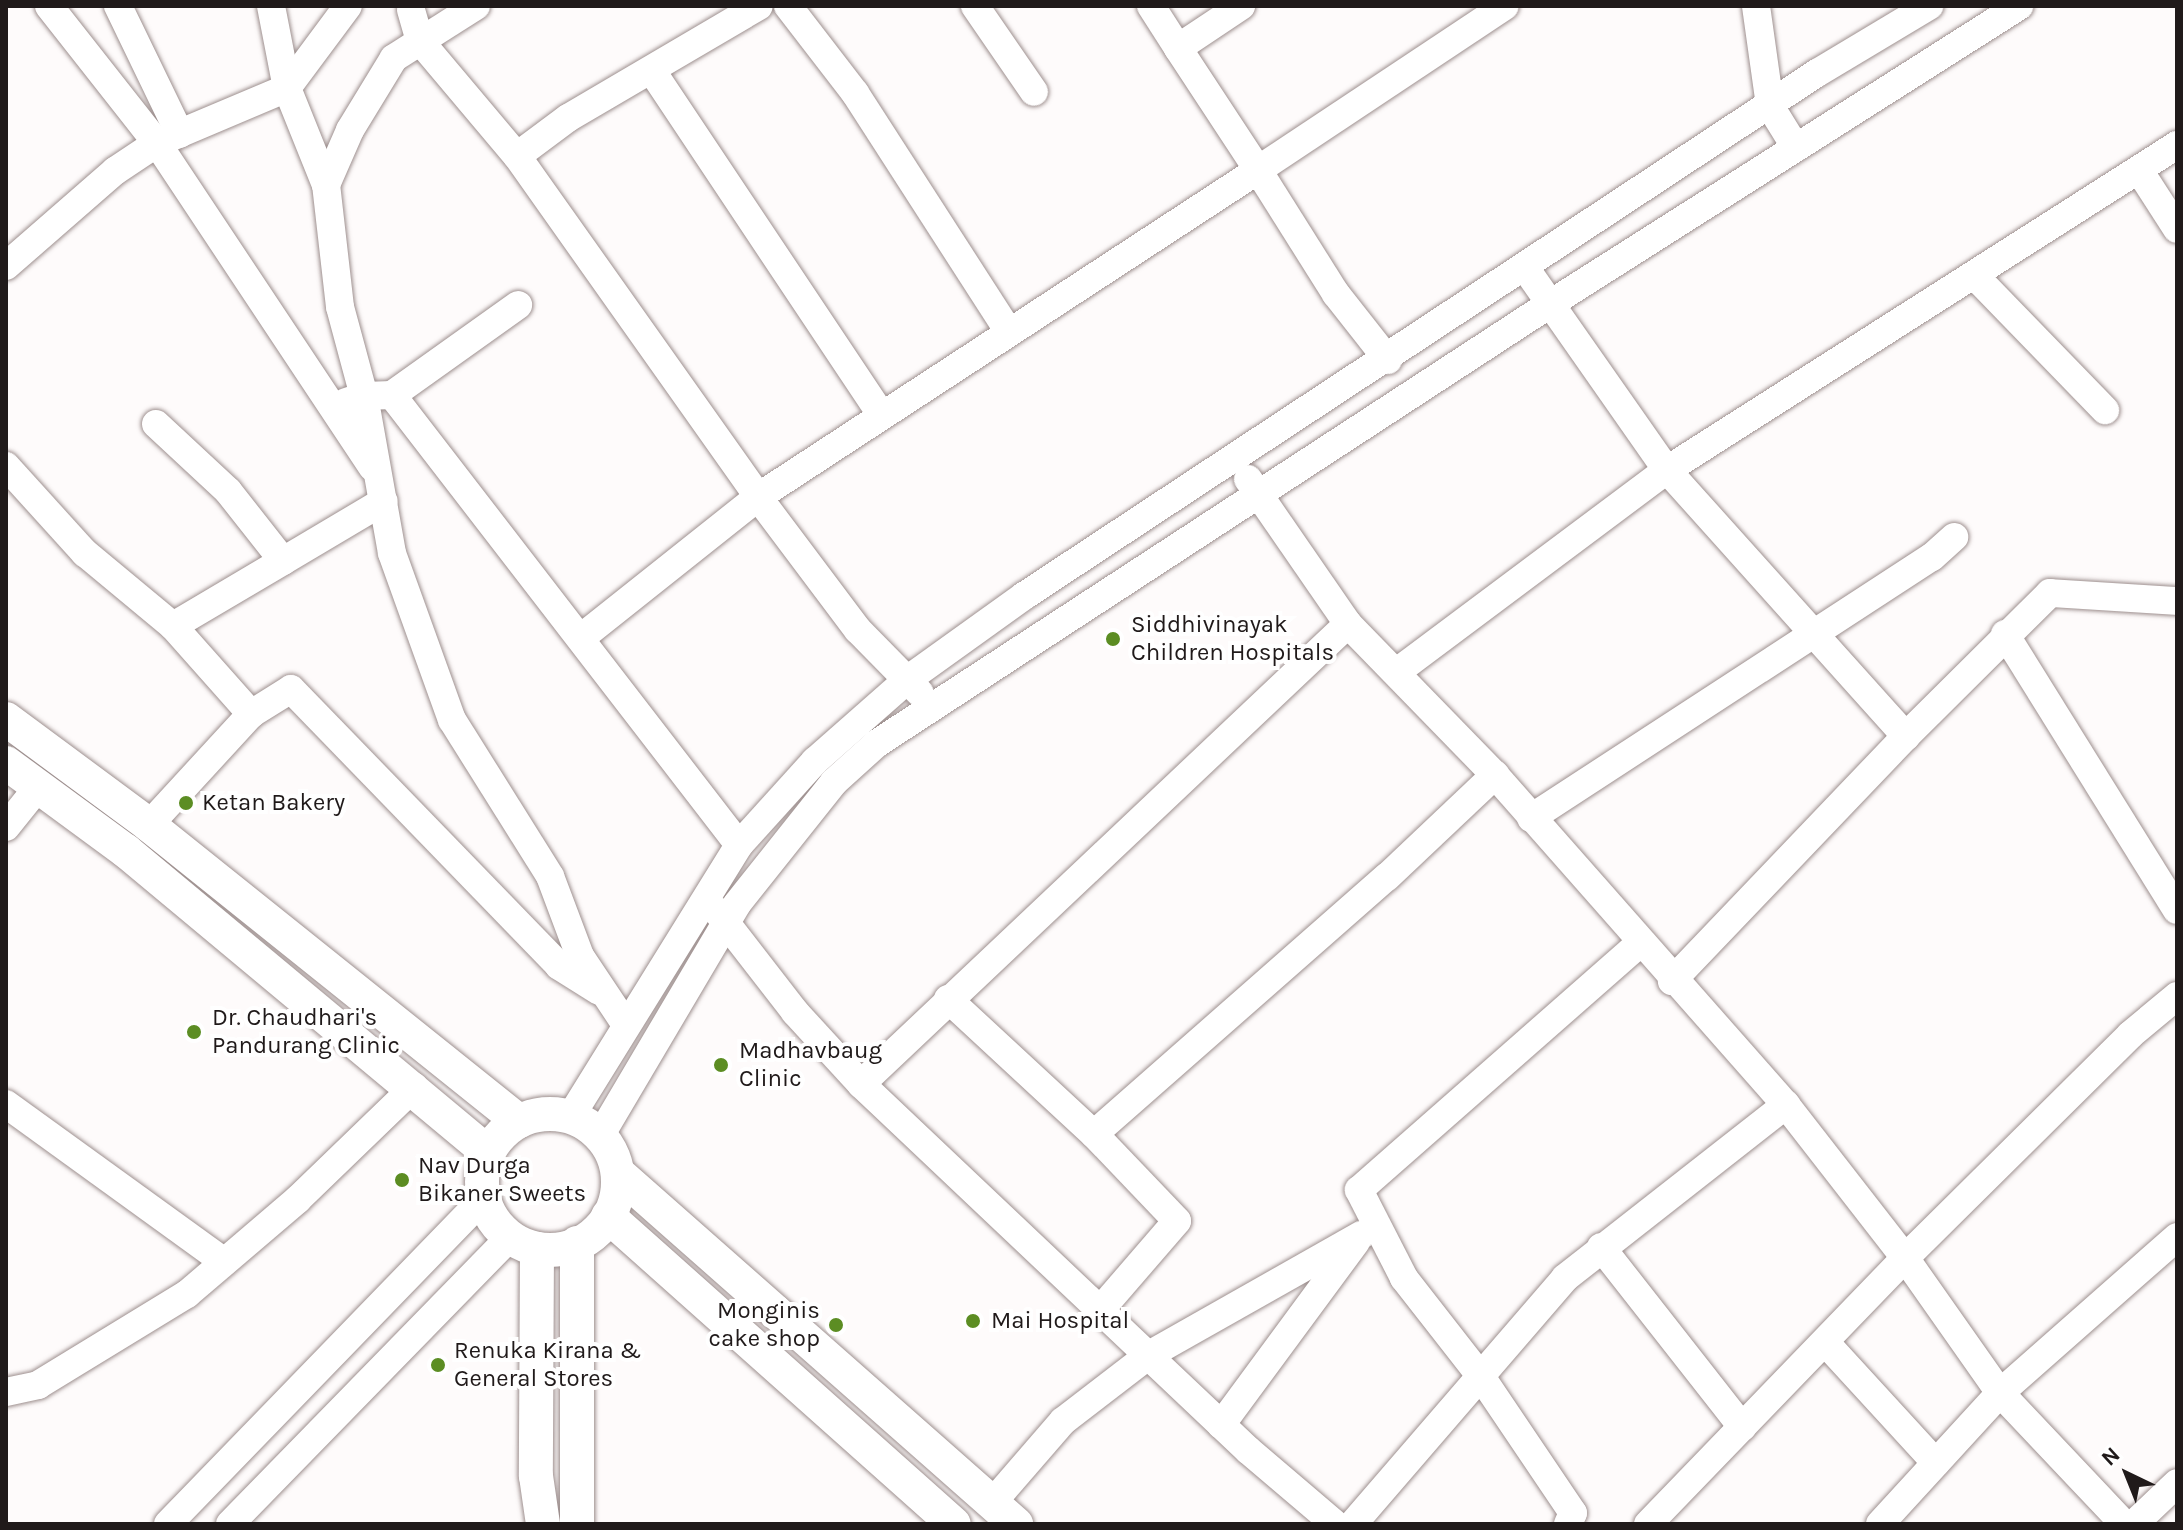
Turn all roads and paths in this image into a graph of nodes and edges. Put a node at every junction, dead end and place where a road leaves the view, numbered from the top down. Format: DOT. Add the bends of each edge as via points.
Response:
graph roads {
  1 [pos="49,6"];
  2 [pos="118,6"];
  3 [pos="271,6"];
  4 [pos="348,6"];
  5 [pos="476,6"];
  6 [pos="759,6"];
  7 [pos="788,6"];
  8 [pos="975,6"];
  9 [pos="1151,6"];
  10 [pos="1241,6"];
  11 [pos="1505,6"];
  12 [pos="1756,6"];
  13 [pos="1929,6"];
  14 [pos="2019,6"];
  15 [pos="412,8"];
  16 [pos="131,36"];
  17 [pos="420,41"];
  18 [pos="1178,48"];
  19 [pos="394,58"];
  20 [pos="652,71"];
  21 [pos="287,88"];
  22 [pos="116,92"];
  23 [pos="1034,92"];
  24 [pos="1770,106"];
  25 [pos="168,138"];
  26 [pos="2177,145"];
  27 [pos="1796,148"];
  28 [pos="517,156"];
  29 [pos="1258,170"];
  30 [pos="2139,170"];
  31 [pos="326,185"];
  32 [pos="2177,229"];
  33 [pos="6,266"];
  34 [pos="1526,269"];
  35 [pos="1975,276"];
  36 [pos="1550,304"];
  37 [pos="518,305"];
  38 [pos="1009,332"];
  39 [pos="1388,360"];
  40 [pos="392,395"];
  41 [pos="364,396"];
  42 [pos="332,406"];
  43 [pos="2105,410"];
  44 [pos="881,415"];
  45 [pos="156,424"];
  46 [pos="1235,461"];
  47 [pos="6,466"];
  48 [pos="1667,470"];
  49 [pos="383,491"];
  50 [pos="1259,494"];
  51 [pos="758,497"];
  52 [pos="1954,537"];
  53 [pos="283,561"];
  54 [pos="2177,601"];
  55 [pos="1348,624"];
  56 [pos="173,626"];
  57 [pos="1812,634"];
  58 [pos="2005,634"];
  59 [pos="582,637"];
  60 [pos="1398,671"];
  61 [pos="907,680"];
  62 [pos="932,705"];
  63 [pos="251,714"];
  64 [pos="6,719"];
  65 [pos="1906,736"];
  66 [pos="6,763"];
  67 [pos="1495,775"];
  68 [pos="38,787"];
  69 [pos="1531,818"];
  70 [pos="149,825"];
  71 [pos="6,827"];
  72 [pos="739,845"];
  73 [pos="705,897"];
  74 [pos="2177,910"];
  75 [pos="726,923"];
  76 [pos="1639,944"];
  77 [pos="1672,981"];
  78 [pos="607,996"];
  79 [pos="2177,996"];
  80 [pos="948,999"];
  81 [pos="624,1022"];
  82 [pos="861,1084"];
  83 [pos="414,1087"];
  84 [pos="6,1104"];
  85 [pos="1786,1105"];
  86 [pos="571,1116"];
  87 [pos="519,1121"];
  88 [pos="1094,1134"];
  89 [pos="600,1136"];
  90 [pos="488,1153"];
  91 [pos="618,1173"];
  92 [pos="484,1198"];
  93 [pos="608,1216"];
  94 [pos="1368,1229"];
  95 [pos="2177,1237"];
  96 [pos="523,1243"];
  97 [pos="577,1243"];
  98 [pos="1601,1247"];
  99 [pos="1905,1258"];
  100 [pos="224,1262"];
  101 [pos="1101,1309"];
  102 [pos="1825,1342"];
  103 [pos="1149,1355"];
  104 [pos="1482,1378"];
  105 [pos="6,1392"];
  106 [pos="2000,1393"];
  107 [pos="1221,1425"];
  108 [pos="1742,1427"];
  109 [pos="1936,1463"];
  110 [pos="2177,1483"];
  111 [pos="1004,1514"];
  112 [pos="948,1522"];
  113 [pos="168,1524"];
  114 [pos="230,1524"];
  115 [pos="543,1524"];
  116 [pos="577,1524"];
  117 [pos="1335,1524"];
  118 [pos="1353,1524"];
  119 [pos="1568,1524"];
  120 [pos="1648,1524"];
  121 [pos="1880,1524"];
  122 [pos="2124,1524"];
  123 [pos="2134,1524"];
  1 -- 22 [label="street"];
  2 -- 16 [label="street"];
  3 -- 21 [label="street"];
  4 -- 21 [label="street"];
  5 -- 17 [label="street"];
  6 -- 20 [label="street"];
  7 -- 38 [label="street" via="855,93"];
  8 -- 23 [label="street"];
  9 -- 18 [label="street"];
  10 -- 18 [label="street"];
  11 -- 29 [label="street"];
  12 -- 24 [label="street"];
  13 -- 24 [label="street"];
  14 -- 27 [label="street"];
  15 -- 17 [label="street"];
  15 -- 19 [label="street"];
  16 -- 22 [label="street"];
  16 -- 25 [label="street"];
  17 -- 19 [label="street"];
  17 -- 28 [label="street"];
  18 -- 29 [label="street"];
  19 -- 31 [label="street" via="350,130"];
  20 -- 28 [label="street" via="568,118"];
  20 -- 44 [label="street"];
  21 -- 25 [label="street"];
  21 -- 31 [label="street"];
  22 -- 25 [label="street"];
  24 -- 27 [label="street"];
  24 -- 34 [label="street"];
  25 -- 33 [label="street" via="115,171"];
  25 -- 42 [label="street"];
  26 -- 30 [label="street"];
  27 -- 36 [label="street"];
  28 -- 51 [label="street"];
  29 -- 38 [label="street"];
  29 -- 39 [label="street" via="1336,294"];
  30 -- 32 [label="street"];
  30 -- 35 [label="street"];
  31 -- 41 [label="street" via="340,307"];
  34 -- 36 [label="street"];
  34 -- 39 [label="street"];
  35 -- 43 [label="street"];
  35 -- 48 [label="street"];
  36 -- 48 [label="street"];
  36 -- 50 [label="street"];
  37 -- 40 [label="street"];
  38 -- 44 [label="street"];
  39 -- 46 [label="street"];
  40 -- 41 [label="street"];
  40 -- 59 [label="street"];
  41 -- 42 [label="street"];
  41 -- 49 [label="street"];
  42 -- 49 [label="street"];
  44 -- 51 [label="street"];
  45 -- 53 [label="street" via="228,491"];
  46 -- 50 [label="street"];
  46 -- 61 [label="street" via="1024,596"];
  47 -- 56 [label="street" via="85,553"];
  48 -- 57 [label="street"];
  48 -- 60 [label="street"];
  49 -- 53 [label="street"];
  49 -- 78 [label="street" via="392,553 452,720 550,876 580,956"];
  50 -- 55 [label="street"];
  50 -- 62 [label="street"];
  51 -- 59 [label="street"];
  51 -- 61 [label="street" via="858,630"];
  52 -- 57 [label="street" via="1932,557"];
  53 -- 56 [label="street"];
  54 -- 58 [label="street" via="2050,593"];
  55 -- 60 [label="street"];
  55 -- 80 [label="street"];
  56 -- 63 [label="street"];
  57 -- 65 [label="street"];
  57 -- 69 [label="street"];
  58 -- 65 [label="street"];
  58 -- 74 [label="street"];
  59 -- 72 [label="street"];
  60 -- 67 [label="street"];
  61 -- 62 [label="street"];
  61 -- 72 [label="street" via="815,761"];
  62 -- 75 [label="street" via="834,782 769,860"];
  63 -- 70 [label="street"];
  63 -- 78 [label="street" via="291,689 559,966"];
  64 -- 70 [label="main road"];
  65 -- 77 [label="street"];
  66 -- 68 [label="main road"];
  67 -- 69 [label="street"];
  67 -- 88 [label="street"];
  68 -- 71 [label="street"];
  68 -- 83 [label="main road" via="126,851"];
  69 -- 76 [label="street"];
  70 -- 87 [label="main road"];
  72 -- 73 [label="street"];
  73 -- 75 [label="street"];
  73 -- 81 [label="street"];
  75 -- 82 [label="street"];
  75 -- 89 [label="street"];
  76 -- 77 [label="street"];
  76 -- 94 [label="street" via="1359,1190"];
  77 -- 85 [label="street"];
  78 -- 81 [label="street"];
  79 -- 99 [label="street" via="2130,1035"];
  80 -- 82 [label="street"];
  80 -- 88 [label="street"];
  81 -- 86 [label="street"];
  82 -- 101 [label="street"];
  83 -- 90 [label="main road"];
  83 -- 100 [label="street"];
  84 -- 100 [label="street"];
  85 -- 98 [label="street"];
  85 -- 99 [label="street"];
  86 -- 87 [label="main road" via="548,1113"];
  86 -- 89 [label="main road"];
  87 -- 90 [label="main road"];
  88 -- 101 [label="street" via="1177,1221"];
  89 -- 91 [label="main road"];
  90 -- 92 [label="main road"];
  91 -- 93 [label="main road"];
  91 -- 111 [label="main road"];
  92 -- 96 [label="main road" via="487,1211"];
  92 -- 113 [label="street"];
  93 -- 97 [label="main road"];
  93 -- 112 [label="main road"];
  94 -- 103 [label="street"];
  94 -- 104 [label="street"];
  94 -- 107 [label="street"];
  95 -- 106 [label="street"];
  96 -- 97 [label="main road"];
  96 -- 114 [label="street"];
  96 -- 115 [label="main road"];
  97 -- 116 [label="main road"];
  98 -- 104 [label="street" via="1565,1278"];
  98 -- 108 [label="street"];
  99 -- 102 [label="street"];
  99 -- 106 [label="street"];
  100 -- 105 [label="street" via="187,1294 38,1385"];
  101 -- 103 [label="street"];
  102 -- 108 [label="street"];
  102 -- 109 [label="street"];
  103 -- 107 [label="street"];
  103 -- 111 [label="street" via="1063,1421"];
  104 -- 118 [label="street"];
  104 -- 119 [label="street" via="1573,1513"];
  106 -- 109 [label="street"];
  106 -- 122 [label="street"];
  107 -- 117 [label="street"];
  108 -- 120 [label="street"];
  109 -- 121 [label="street"];
  110 -- 123 [label="street"];
}
